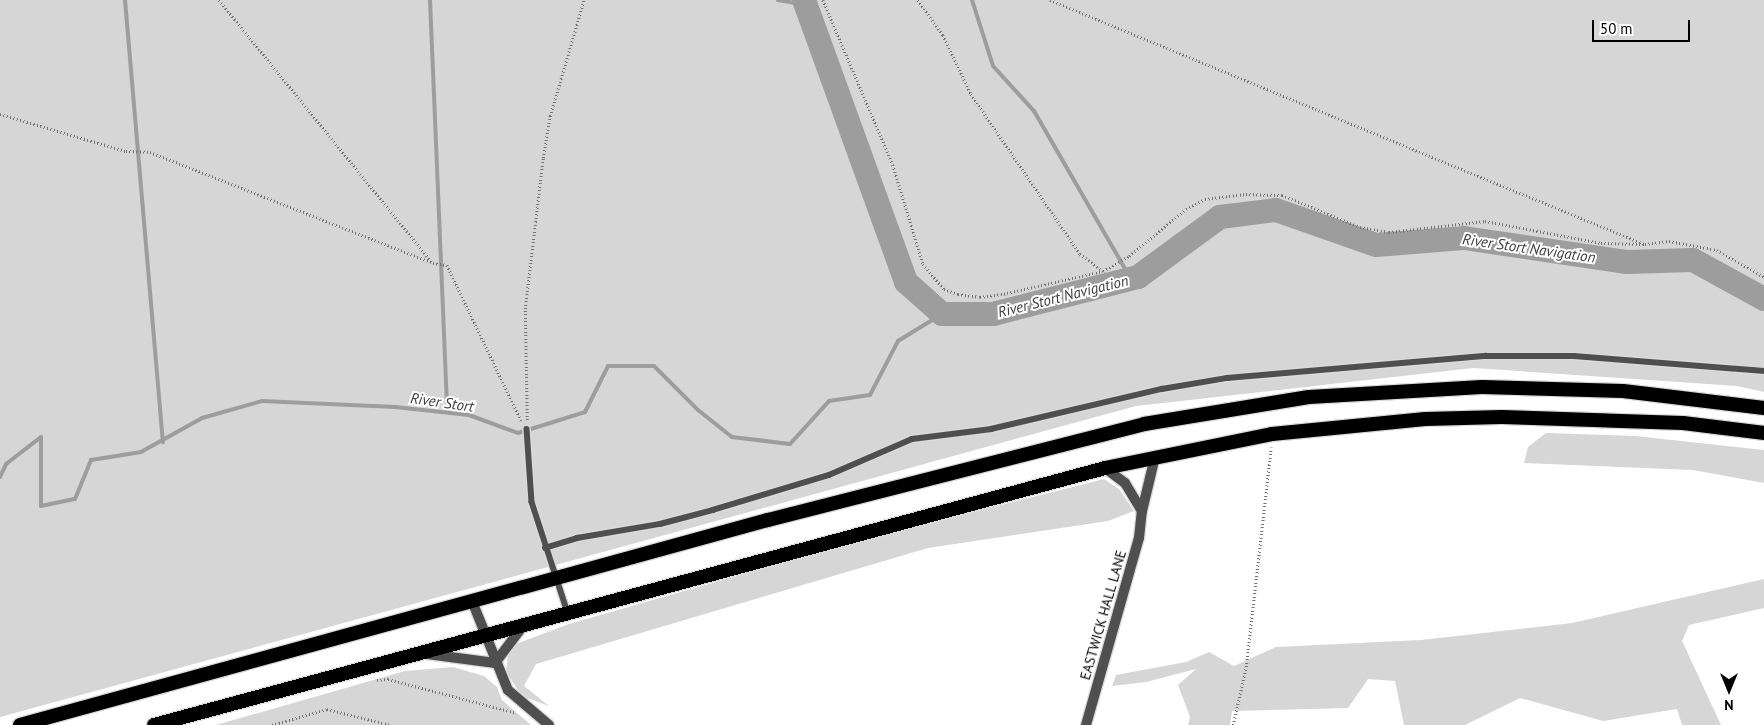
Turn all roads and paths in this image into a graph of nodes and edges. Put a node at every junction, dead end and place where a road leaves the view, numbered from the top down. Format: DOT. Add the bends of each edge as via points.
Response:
graph roads {
  1 [pos="219,0"];
  2 [pos="584,0"];
  3 [pos="823,0"];
  4 [pos="918,0"];
  5 [pos="1050,0"];
  6 [pos="0,114"];
  7 [pos="1645,244"];
  8 [pos="433,263"];
  9 [pos="1103,271"];
  10 [pos="1764,276"];
  11 [pos="1764,371"];
  12 [pos="1764,408"];
  13 [pos="527,426"];
  14 [pos="1764,433"];
  15 [pos="1272,434"];
  16 [pos="1155,457"];
  17 [pos="1105,468"];
  18 [pos="1142,511"];
  19 [pos="545,548"];
  20 [pos="556,578"];
  21 [pos="472,601"];
  22 [pos="568,613"];
  23 [pos="524,625"];
  24 [pos="485,635"];
  25 [pos="418,653"];
  26 [pos="495,663"];
  27 [pos="371,680"];
  28 [pos="545,722"];
  29 [pos="20,725"];
  30 [pos="154,725"];
  31 [pos="272,725"];
  32 [pos="391,725"];
  33 [pos="1086,725"];
  34 [pos="1233,725"];
  1 -- 8 [label="path"];
  2 -- 13 [label="path" via="550,116 543,158 525,309"];
  3 -- 9 [label="path" via="894,165 923,264 944,289 980,296 1031,289"];
  4 -- 9 [label="path" via="943,35 971,94 1080,254"];
  5 -- 7 [label="path"];
  6 -- 8 [label="path" via="131,152 147,152"];
  7 -- 9 [label="path" via="1601,244 1485,221 1389,232 1360,227 1282,194 1238,194 1205,199 1186,209 1129,256"];
  7 -- 10 [label="path" via="1669,241 1717,250"];
  8 -- 13 [label="path" via="447,265 520,422"];
  11 -- 19 [label="lane" via="1574,356 1486,356 1227,378 1162,388 991,429 912,439 829,475 713,510 660,524 577,538"];
  12 -- 20 [label="highway" via="1623,391 1482,387 1300,398 1144,424"];
  13 -- 19 [label="lane" via="532,502"];
  14 -- 15 [label="highway" via="1683,423 1502,417 1425,419"];
  15 -- 16 [label="highway"];
  15 -- 34 [label="path" via="1246,667"];
  16 -- 17 [label="highway"];
  16 -- 18 [label="street, EASTWICK HALL LANE"];
  17 -- 18 [label="street" via="1125,483"];
  17 -- 22 [label="highway"];
  18 -- 33 [label="street, EASTWICK HALL LANE" via="1139,538"];
  19 -- 20 [label="lane"];
  20 -- 21 [label="highway"];
  20 -- 22 [label="lane"];
  21 -- 24 [label="street"];
  21 -- 29 [label="highway"];
  22 -- 23 [label="highway"];
  23 -- 24 [label="highway"];
  23 -- 26 [label="street"];
  24 -- 25 [label="highway"];
  24 -- 26 [label="street"];
  25 -- 26 [label="street"];
  25 -- 30 [label="highway"];
  26 -- 28 [label="street" via="508,690"];
  27 -- 28 [label="path" via="388,679"];
  31 -- 32 [label="path" via="327,709"];
}
